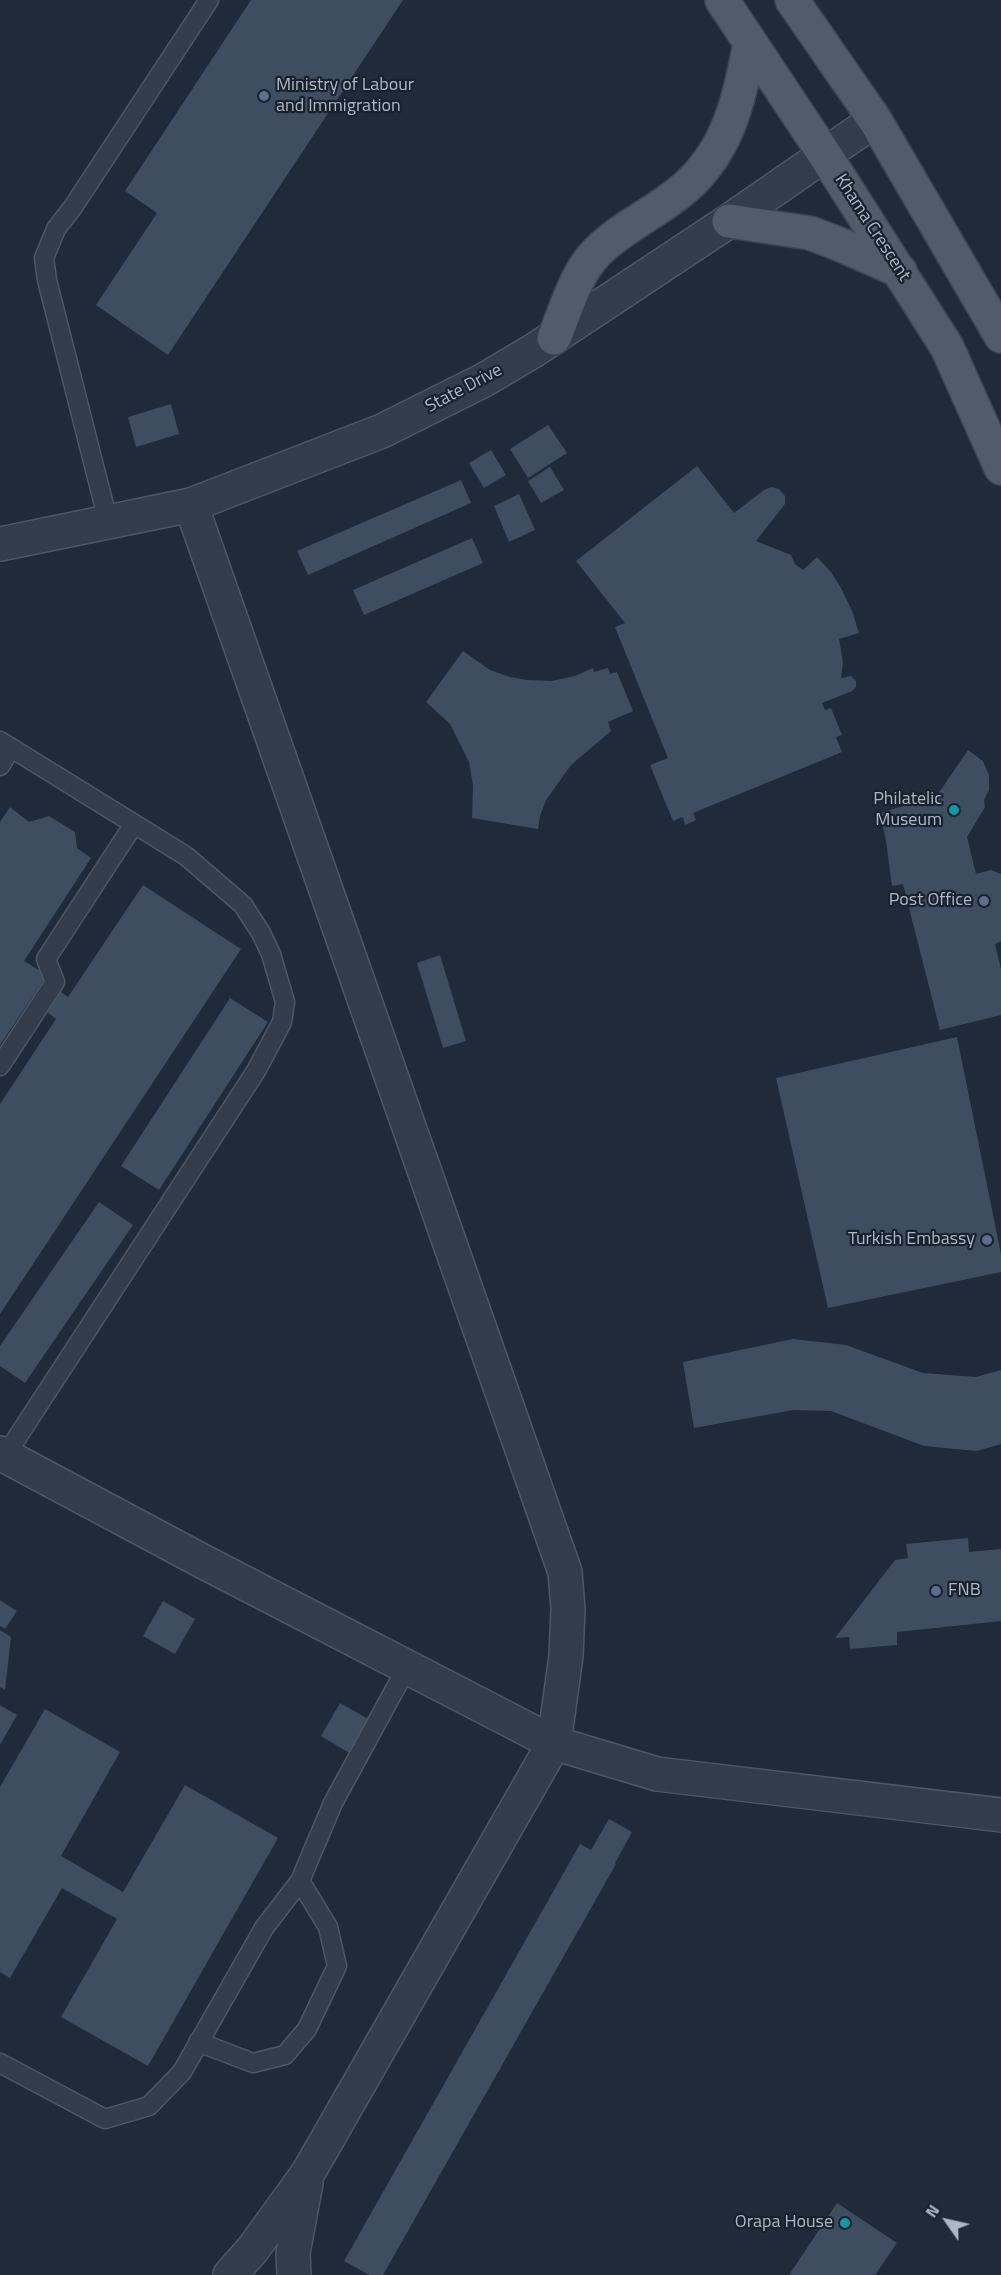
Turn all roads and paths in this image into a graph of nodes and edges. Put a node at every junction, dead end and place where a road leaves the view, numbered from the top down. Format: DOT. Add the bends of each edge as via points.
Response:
graph roads {
  1 [pos="208,0"];
  2 [pos="722,0"];
  3 [pos="792,0"];
  4 [pos="750,43"];
  5 [pos="875,120"];
  6 [pos="825,155"];
  7 [pos="729,221"];
  8 [pos="900,271"];
  9 [pos="1001,336"];
  10 [pos="554,338"];
  11 [pos="1001,468"];
  12 [pos="191,505"];
  13 [pos="108,521"];
  14 [pos="0,544"];
  15 [pos="6,744"];
  16 [pos="0,766"];
  17 [pos="134,824"];
  18 [pos="0,1066"];
  19 [pos="2,1454"];
  20 [pos="407,1667"];
  21 [pos="554,1743"];
  22 [pos="1001,1815"];
  23 [pos="300,1881"];
  24 [pos="198,2042"];
  25 [pos="0,2062"];
  26 [pos="308,2172"];
  27 [pos="230,2275"];
  28 [pos="294,2275"];
  1 -- 13 [label="lane" via="56,229 44,258 46,280"];
  2 -- 4 [label="main road, Khama Crescent"];
  3 -- 5 [label="main road"];
  4 -- 6 [label="main road, Khama Crescent"];
  4 -- 10 [label="main road" via="736,109 711,159 686,187 597,252 582,271"];
  5 -- 6 [label="street, State Drive"];
  5 -- 9 [label="main road"];
  6 -- 7 [label="street, State Drive"];
  6 -- 8 [label="main road, Khama Crescent"];
  7 -- 8 [label="main road" via="810,233"];
  7 -- 10 [label="street, State Drive"];
  8 -- 11 [label="main road, Khama Crescent" via="947,347"];
  10 -- 12 [label="street, State Drive" via="484,381 382,431"];
  12 -- 13 [label="street, State Drive"];
  12 -- 21 [label="street" via="565,1572 566,1656"];
  13 -- 14 [label="street, State Drive"];
  15 -- 16 [label="lane"];
  15 -- 17 [label="lane"];
  17 -- 18 [label="lane" via="46,959 55,982"];
  17 -- 19 [label="lane" via="186,856 243,905 261,933 279,977 285,1002 282,1022 256,1071"];
  19 -- 20 [label="street"];
  20 -- 21 [label="street"];
  20 -- 23 [label="lane" via="333,1803"];
  21 -- 22 [label="street" via="657,1774"];
  21 -- 26 [label="street"];
  23 -- 24 [label="lane" via="264,1928"];
  23 -- 24 [label="lane" via="328,1928 337,1966 307,2029 285,2055 253,2063"];
  24 -- 25 [label="lane" via="182,2072 149,2106 105,2119"];
  26 -- 27 [label="street"];
  26 -- 28 [label="street" via="293,2253"];
}
